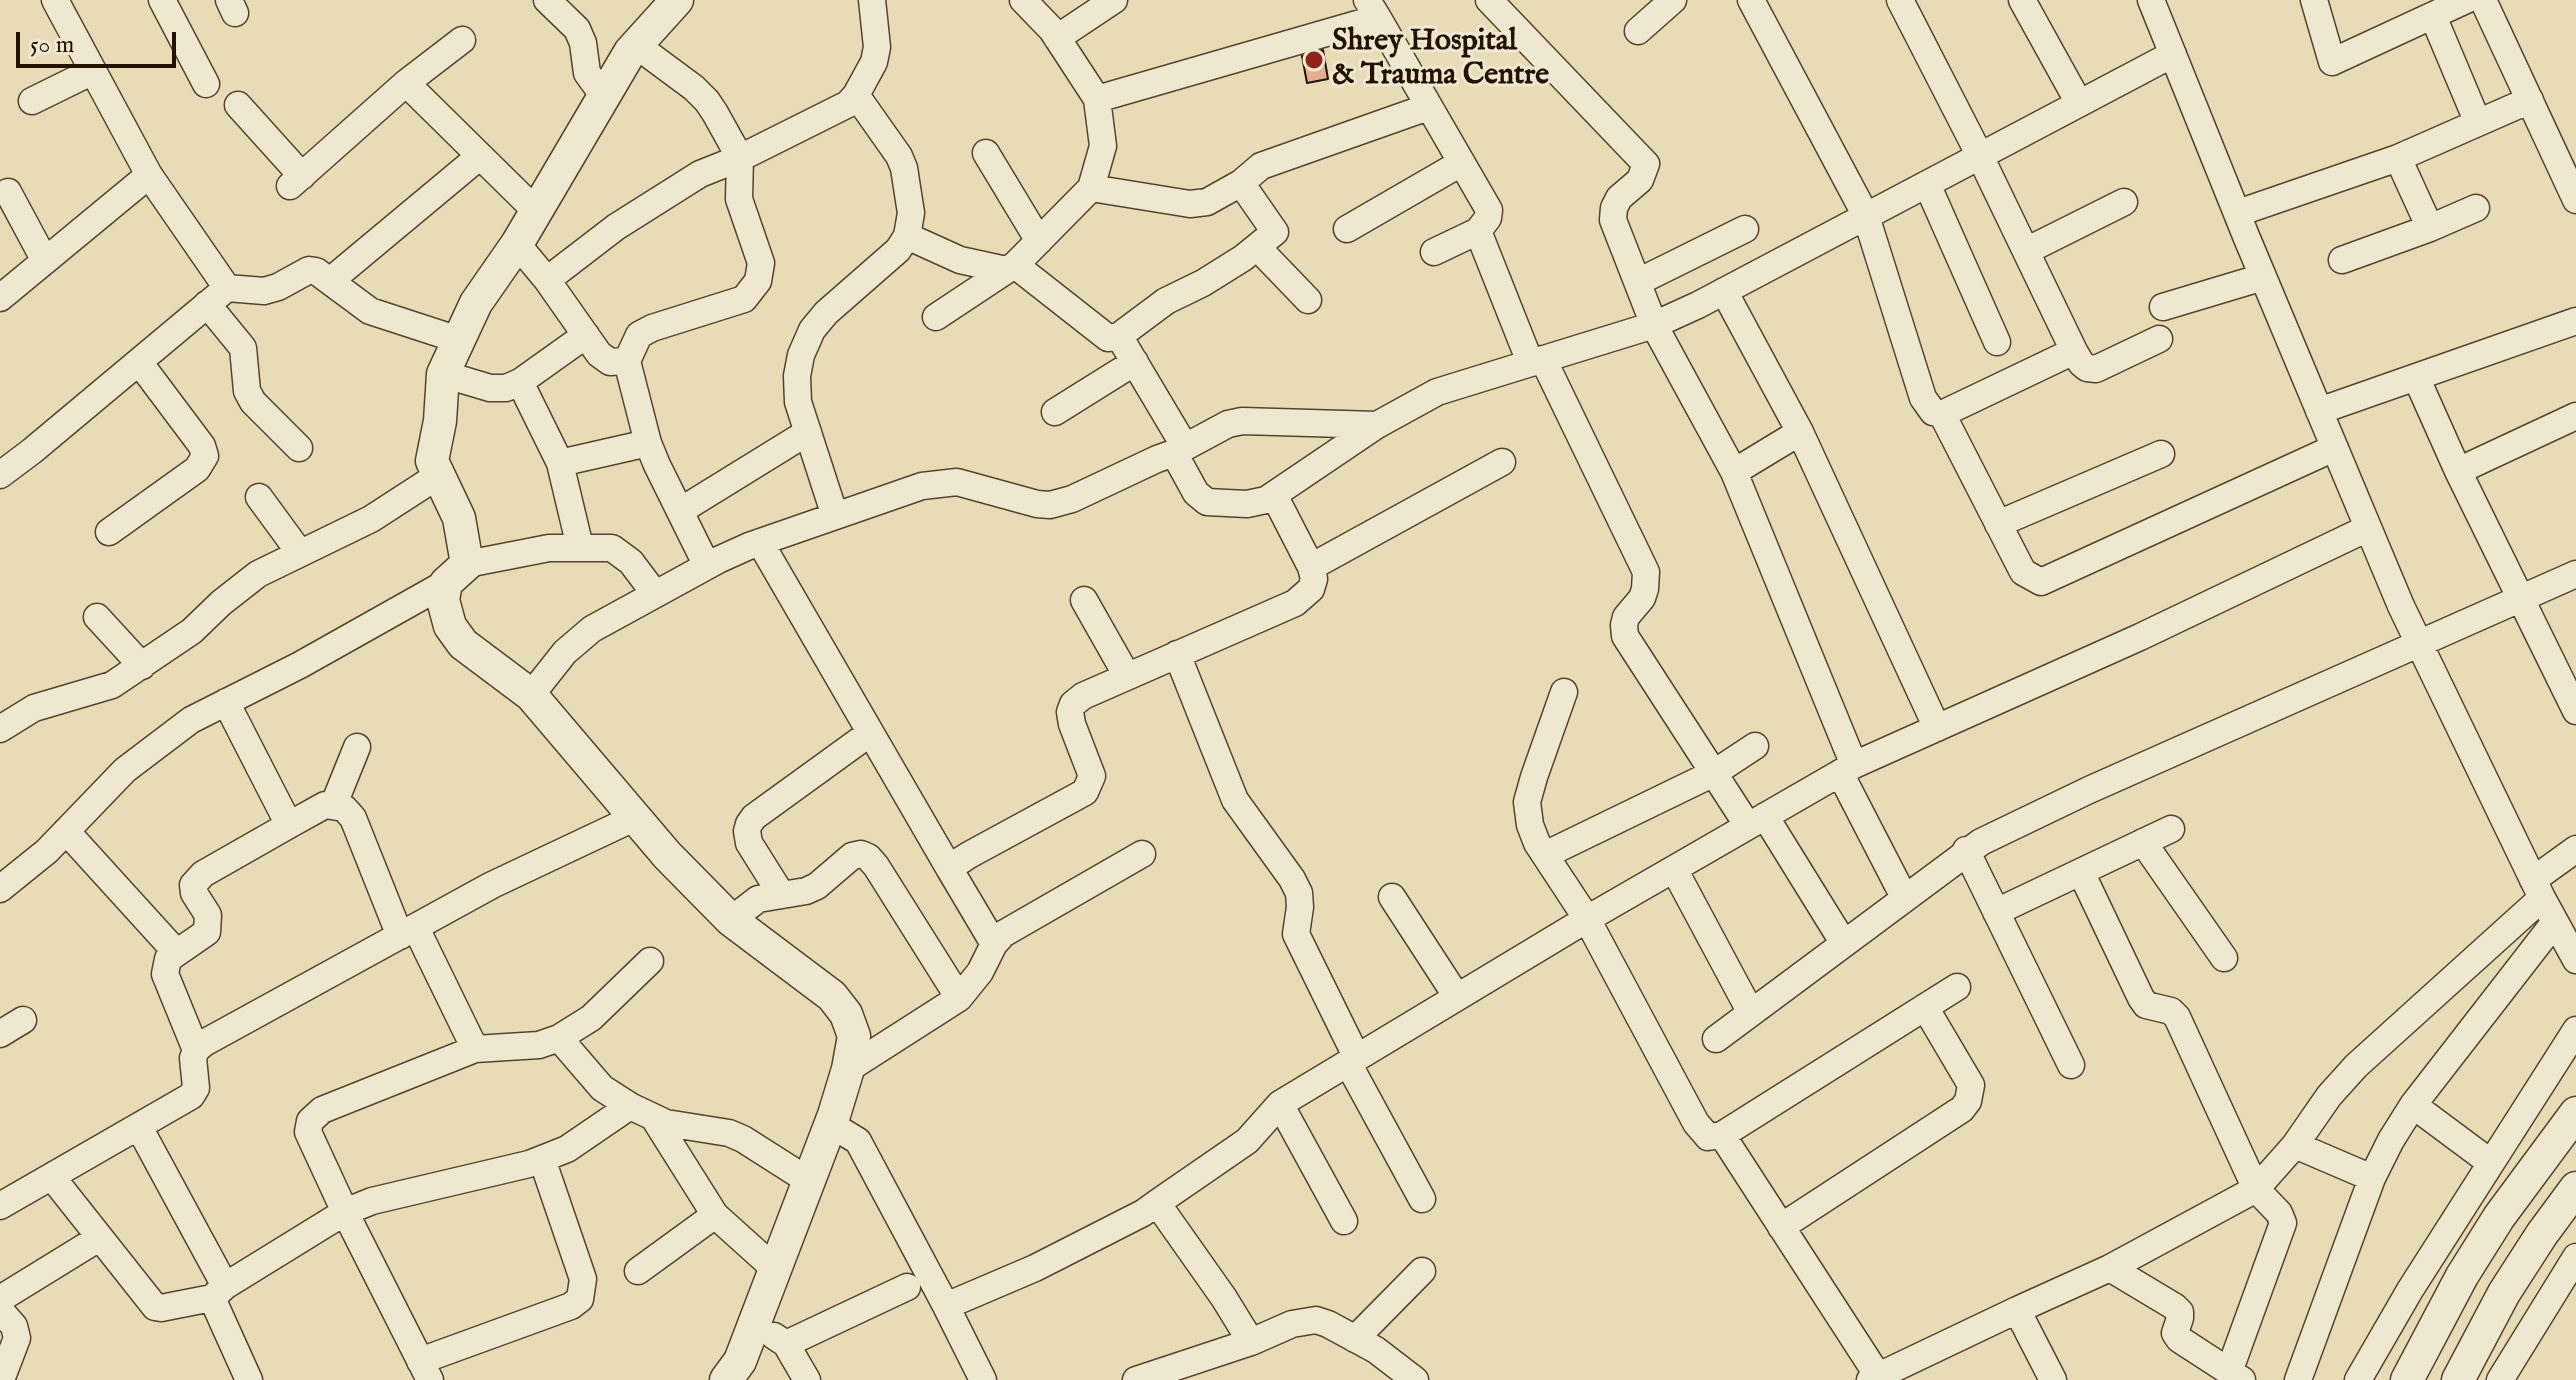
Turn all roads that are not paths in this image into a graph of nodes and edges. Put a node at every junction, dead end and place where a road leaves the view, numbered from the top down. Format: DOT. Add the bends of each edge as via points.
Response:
graph roads {
  1 [pos="55,0"];
  2 [pos="162,0"];
  3 [pos="547,0"];
  4 [pos="677,0"];
  5 [pos="872,0"];
  6 [pos="1023,0"];
  7 [pos="1114,0"];
  8 [pos="1489,0"];
  9 [pos="1673,0"];
  10 [pos="1751,0"];
  11 [pos="1900,0"];
  12 [pos="2022,0"];
  13 [pos="2151,0"];
  14 [pos="2314,0"];
  15 [pos="2466,0"];
  16 [pos="2483,0"];
  17 [pos="1373,9"];
  18 [pos="2433,16"];
  19 [pos="1638,31"];
  20 [pos="1057,38"];
  21 [pos="462,40"];
  22 [pos="636,45"];
  23 [pos="2173,54"];
  24 [pos="93,71"];
  25 [pos="406,83"];
  26 [pos="206,84"];
  27 [pos="603,95"];
  28 [pos="856,95"];
  29 [pos="1097,99"];
  30 [pos="2530,100"];
  31 [pos="32,101"];
  32 [pos="2079,103"];
  33 [pos="238,105"];
  34 [pos="1428,107"];
  35 [pos="2478,123"];
  36 [pos="986,153"];
  37 [pos="480,156"];
  38 [pos="1980,156"];
  39 [pos="740,158"];
  40 [pos="2398,158"];
  41 [pos="1461,163"];
  42 [pos="149,175"];
  43 [pos="1241,183"];
  44 [pos="1927,184"];
  45 [pos="1091,188"];
  46 [pos="8,192"];
  47 [pos="2574,193"];
  48 [pos="2124,202"];
  49 [pos="2476,208"];
  50 [pos="536,211"];
  51 [pos="2238,213"];
  52 [pos="1866,216"];
  53 [pos="2430,228"];
  54 [pos="1347,229"];
  55 [pos="1745,229"];
  56 [pos="1478,231"];
  57 [pos="907,236"];
  58 [pos="1039,241"];
  59 [pos="517,244"];
  60 [pos="1257,247"];
  61 [pos="2026,251"];
  62 [pos="1434,252"];
  63 [pos="2342,260"];
  64 [pos="45,261"];
  65 [pos="1010,268"];
  66 [pos="2263,277"];
  67 [pos="547,280"];
  68 [pos="330,281"];
  69 [pos="1638,282"];
  70 [pos="1724,291"];
  71 [pos="217,296"];
  72 [pos="0,298"];
  73 [pos="1308,300"];
  74 [pos="2163,307"];
  75 [pos="936,317"];
  76 [pos="2576,321"];
  77 [pos="1654,325"];
  78 [pos="586,335"];
  79 [pos="1119,336"];
  80 [pos="2159,339"];
  81 [pos="459,340"];
  82 [pos="1997,342"];
  83 [pos="2074,351"];
  84 [pos="1536,360"];
  85 [pos="627,361"];
  86 [pos="139,362"];
  87 [pos="1135,362"];
  88 [pos="443,374"];
  89 [pos="2416,377"];
  90 [pos="520,382"];
  91 [pos="2319,411"];
  92 [pos="1055,412"];
  93 [pos="1942,414"];
  94 [pos="2576,416"];
  95 [pos="1377,425"];
  96 [pos="808,432"];
  97 [pos="1800,432"];
  98 [pos="648,443"];
  99 [pos="299,448"];
  100 [pos="2334,448"];
  101 [pos="1180,450"];
  102 [pos="2161,454"];
  103 [pos="1502,462"];
  104 [pos="560,463"];
  105 [pos="2458,471"];
  106 [pos="1734,472"];
  107 [pos="0,475"];
  108 [pos="439,475"];
  109 [pos="1274,495"];
  110 [pos="259,497"];
  111 [pos="680,511"];
  112 [pos="835,516"];
  113 [pos="1998,524"];
  114 [pos="2368,528"];
  115 [pos="109,532"];
  116 [pos="760,542"];
  117 [pos="580,547"];
  118 [pos="300,553"];
  119 [pos="707,566"];
  120 [pos="1311,567"];
  121 [pos="457,573"];
  122 [pos="2576,574"];
  123 [pos="655,594"];
  124 [pos="2520,599"];
  125 [pos="1084,600"];
  126 [pos="97,617"];
  127 [pos="2418,646"];
  128 [pos="1177,654"];
  129 [pos="142,666"];
  130 [pos="1127,676"];
  131 [pos="1564,692"];
  132 [pos="531,695"];
  133 [pos="226,702"];
  134 [pos="2576,711"];
  135 [pos="1937,728"];
  136 [pos="0,729"];
  137 [pos="870,733"];
  138 [pos="1755,746"];
  139 [pos="357,747"];
  140 [pos="1847,769"];
  141 [pos="1714,773"];
  142 [pos="334,804"];
  143 [pos="636,817"];
  144 [pos="1756,821"];
  145 [pos="289,825"];
  146 [pos="2171,829"];
  147 [pos="66,831"];
  148 [pos="2143,842"];
  149 [pos="2576,849"];
  150 [pos="1966,850"];
  151 [pos="1142,854"];
  152 [pos="1545,855"];
  153 [pos="949,868"];
  154 [pos="1674,869"];
  155 [pos="2081,872"];
  156 [pos="2,881"];
  157 [pos="2537,889"];
  158 [pos="781,894"];
  159 [pos="1392,897"];
  160 [pos="1904,897"];
  161 [pos="1996,912"];
  162 [pos="1587,919"];
  163 [pos="731,920"];
  164 [pos="2555,922"];
  165 [pos="408,932"];
  166 [pos="1843,942"];
  167 [pos="994,944"];
  168 [pos="176,952"];
  169 [pos="2224,958"];
  170 [pos="2576,960"];
  171 [pos="650,961"];
  172 [pos="1957,987"];
  173 [pos="1457,997"];
  174 [pos="959,998"];
  175 [pos="1925,1007"];
  176 [pos="1750,1011"];
  177 [pos="23,1020"];
  178 [pos="2576,1030"];
  179 [pos="0,1034"];
  180 [pos="559,1038"];
  181 [pos="1716,1039"];
  182 [pos="475,1049"];
  183 [pos="196,1050"];
  184 [pos="1352,1060"];
  185 [pos="2071,1065"];
  186 [pos="848,1069"];
  187 [pos="1280,1104"];
  188 [pos="2413,1105"];
  189 [pos="630,1106"];
  190 [pos="2576,1113"];
  191 [pos="654,1118"];
  192 [pos="830,1124"];
  193 [pos="139,1127"];
  194 [pos="1722,1135"];
  195 [pos="2295,1145"];
  196 [pos="542,1159"];
  197 [pos="2491,1163"];
  198 [pos="52,1177"];
  199 [pos="2372,1178"];
  200 [pos="809,1181"];
  201 [pos="2576,1188"];
  202 [pos="2256,1189"];
  203 [pos="1422,1199"];
  204 [pos="1157,1203"];
  205 [pos="0,1206"];
  206 [pos="345,1212"];
  207 [pos="715,1215"];
  208 [pos="1344,1221"];
  209 [pos="1781,1227"];
  210 [pos="99,1238"];
  211 [pos="2576,1257"];
  212 [pos="2110,1268"];
  213 [pos="775,1269"];
  214 [pos="638,1271"];
  215 [pos="1422,1271"];
  216 [pos="907,1287"];
  217 [pos="218,1292"];
  218 [pos="0,1299"];
  219 [pos="946,1306"];
  220 [pos="0,1310"];
  221 [pos="2017,1310"];
  222 [pos="752,1329"];
  223 [pos="1355,1339"];
  224 [pos="1251,1342"];
  225 [pos="786,1344"];
  226 [pos="425,1371"];
  227 [pos="1908,1372"];
  228 [pos="2236,1376"];
  229 [pos="1874,1378"];
  230 [pos="1,1380"];
  231 [pos="249,1380"];
  232 [pos="726,1380"];
  233 [pos="807,1380"];
  234 [pos="983,1380"];
  235 [pos="1136,1380"];
  236 [pos="1415,1380"];
  237 [pos="2053,1380"];
  238 [pos="2298,1380"];
  239 [pos="2358,1380"];
  240 [pos="2407,1380"];
  241 [pos="2458,1380"];
  242 [pos="2500,1380"];
  1 -- 24 [label="street"];
  2 -- 26 [label="street"];
  3 -- 27 [label="street" via="577,29 587,73"];
  4 -- 22 [label="street"];
  5 -- 28 [label="street" via="877,47"];
  6 -- 20 [label="street"];
  7 -- 20 [label="street"];
  8 -- 69 [label="street" via="1646,164 1640,180 1619,198 1613,220"];
  9 -- 19 [label="street"];
  10 -- 52 [label="street"];
  11 -- 38 [label="street"];
  12 -- 32 [label="street"];
  13 -- 23 [label="street"];
  14 -- 18 [label="street" via="2332,62"];
  15 -- 18 [label="street"];
  16 -- 30 [label="street"];
  17 -- 29 [label="street"];
  17 -- 34 [label="street"];
  18 -- 35 [label="street"];
  20 -- 29 [label="street"];
  21 -- 25 [label="street"];
  22 -- 27 [label="street"];
  22 -- 39 [label="street" via="707,101"];
  23 -- 32 [label="street"];
  23 -- 51 [label="street"];
  24 -- 31 [label="street"];
  24 -- 42 [label="street"];
  25 -- 33 [label="street" via="296,181"];
  25 -- 37 [label="street"];
  27 -- 50 [label="street"];
  28 -- 39 [label="street" via="848,104"];
  28 -- 57 [label="street" via="904,168 911,213"];
  29 -- 45 [label="street" via="1103,146"];
  30 -- 35 [label="street"];
  30 -- 47 [label="street"];
  32 -- 38 [label="street"];
  34 -- 41 [label="street"];
  34 -- 43 [label="street" via="1261,166"];
  35 -- 40 [label="street"];
  36 -- 58 [label="street"];
  37 -- 50 [label="street"];
  37 -- 68 [label="street"];
  38 -- 44 [label="street"];
  38 -- 61 [label="street"];
  39 -- 67 [label="street" via="700,174 645,208"];
  39 -- 85 [label="street" via="739,199 761,263 755,287 737,302 639,335"];
  40 -- 51 [label="street"];
  40 -- 53 [label="street"];
  41 -- 54 [label="street"];
  41 -- 56 [label="street" via="1489,210"];
  42 -- 64 [label="street"];
  42 -- 71 [label="street"];
  43 -- 45 [label="street" via="1207,202 1190,204"];
  43 -- 60 [label="street" via="1275,232"];
  44 -- 52 [label="street"];
  44 -- 82 [label="street"];
  45 -- 58 [label="street"];
  46 -- 64 [label="street"];
  48 -- 61 [label="street"];
  49 -- 53 [label="street"];
  50 -- 59 [label="street"];
  51 -- 66 [label="street"];
  52 -- 70 [label="street"];
  52 -- 93 [label="street" via="1923,398 1927,407"];
  53 -- 63 [label="street"];
  55 -- 69 [label="street"];
  56 -- 62 [label="street"];
  56 -- 84 [label="street"];
  57 -- 65 [label="street" via="960,260"];
  57 -- 96 [label="street" via="812,330 797,376 798,402"];
  58 -- 65 [label="street"];
  59 -- 67 [label="street"];
  59 -- 81 [label="street" via="476,303"];
  60 -- 73 [label="street"];
  60 -- 79 [label="street"];
  61 -- 83 [label="street"];
  64 -- 72 [label="street"];
  65 -- 75 [label="street"];
  65 -- 79 [label="street" via="1096,331 1108,338"];
  66 -- 74 [label="street"];
  66 -- 91 [label="street"];
  67 -- 78 [label="street"];
  68 -- 71 [label="street" via="309,270 264,291"];
  68 -- 81 [label="street" via="370,311"];
  69 -- 77 [label="street"];
  70 -- 77 [label="street"];
  70 -- 97 [label="street"];
  71 -- 86 [label="street"];
  71 -- 99 [label="street" via="243,348 247,391"];
  76 -- 89 [label="street"];
  77 -- 84 [label="street"];
  77 -- 106 [label="street"];
  78 -- 85 [label="street" via="610,362"];
  78 -- 90 [label="street"];
  79 -- 87 [label="street"];
  80 -- 83 [label="street" via="2096,369 2087,368"];
  81 -- 88 [label="street"];
  83 -- 93 [label="street"];
  84 -- 95 [label="street" via="1437,392"];
  84 -- 141 [label="street" via="1646,572 1642,598 1626,617 1625,636"];
  85 -- 98 [label="street"];
  86 -- 107 [label="street"];
  86 -- 115 [label="street" via="205,456 197,469"];
  87 -- 92 [label="street"];
  87 -- 101 [label="street"];
  88 -- 90 [label="street" via="490,388"];
  88 -- 108 [label="street" via="432,461"];
  89 -- 91 [label="street"];
  89 -- 105 [label="street"];
  90 -- 104 [label="street"];
  91 -- 100 [label="street"];
  93 -- 113 [label="street"];
  94 -- 105 [label="street"];
  95 -- 101 [label="street" via="1242,421"];
  95 -- 109 [label="street"];
  96 -- 111 [label="street"];
  96 -- 112 [label="street"];
  97 -- 106 [label="street"];
  97 -- 135 [label="street"];
  98 -- 104 [label="street"];
  98 -- 111 [label="street"];
  100 -- 113 [label="street" via="2041,582 2023,572"];
  100 -- 114 [label="street"];
  101 -- 109 [label="street" via="1196,493 1207,502 1247,504"];
  101 -- 112 [label="street" via="1062,502 1037,504 973,484 941,482"];
  102 -- 113 [label="street"];
  103 -- 120 [label="street"];
  104 -- 117 [label="street"];
  105 -- 124 [label="street"];
  106 -- 140 [label="street"];
  108 -- 118 [label="street" via="371,519"];
  108 -- 121 [label="street" via="459,518"];
  109 -- 120 [label="street"];
  110 -- 118 [label="street"];
  111 -- 119 [label="street"];
  112 -- 116 [label="street"];
  114 -- 127 [label="street"];
  114 -- 135 [label="street"];
  116 -- 119 [label="street"];
  116 -- 137 [label="street"];
  117 -- 121 [label="street" via="549,548"];
  117 -- 123 [label="street" via="612,548 631,562"];
  118 -- 129 [label="street" via="258,574"];
  119 -- 123 [label="street"];
  120 -- 128 [label="street" via="1311,589 1295,603"];
  121 -- 132 [label="street" via="443,600 450,626 463,644"];
  121 -- 133 [label="street"];
  122 -- 124 [label="street"];
  123 -- 132 [label="street" via="579,639"];
  124 -- 127 [label="street"];
  124 -- 134 [label="street"];
  125 -- 130 [label="street"];
  126 -- 129 [label="street"];
  127 -- 150 [label="street" via="2089,790"];
  127 -- 157 [label="street"];
  128 -- 130 [label="street"];
  128 -- 184 [label="street" via="1235,800 1299,893 1296,934 1301,950"];
  129 -- 136 [label="street" via="112,685 34,708"];
  130 -- 153 [label="street" via="1083,696 1070,712 1092,776 1085,792"];
  131 -- 152 [label="street" via="1527,802 1530,825"];
  132 -- 143 [label="street"];
  133 -- 145 [label="street"];
  133 -- 147 [label="street" via="191,720 125,770"];
  135 -- 140 [label="street"];
  137 -- 153 [label="street"];
  137 -- 158 [label="street" via="749,824 749,843"];
  138 -- 141 [label="street"];
  139 -- 142 [label="street"];
  140 -- 144 [label="street"];
  140 -- 160 [label="street"];
  141 -- 144 [label="street"];
  141 -- 152 [label="street"];
  142 -- 145 [label="street"];
  142 -- 165 [label="street" via="353,818"];
  143 -- 163 [label="street"];
  143 -- 165 [label="street" via="492,885"];
  144 -- 154 [label="street"];
  144 -- 166 [label="street"];
  145 -- 168 [label="street" via="197,878 194,893 208,915 207,932"];
  146 -- 148 [label="street"];
  147 -- 156 [label="street" via="47,851"];
  147 -- 168 [label="street"];
  148 -- 155 [label="street"];
  148 -- 169 [label="street"];
  149 -- 157 [label="street"];
  150 -- 160 [label="street"];
  150 -- 161 [label="street"];
  151 -- 167 [label="street"];
  152 -- 162 [label="street"];
  153 -- 167 [label="street"];
  154 -- 162 [label="street"];
  154 -- 176 [label="street"];
  155 -- 161 [label="street"];
  155 -- 202 [label="street" via="2141,998 2177,1017"];
  157 -- 164 [label="street"];
  157 -- 195 [label="street" via="2356,1066"];
  158 -- 163 [label="street" via="758,899"];
  158 -- 174 [label="street" via="817,886 852,856 868,857"];
  159 -- 173 [label="street"];
  160 -- 166 [label="street"];
  161 -- 185 [label="street"];
  162 -- 173 [label="street"];
  162 -- 194 [label="street" via="1696,1123 1708,1137"];
  163 -- 186 [label="street" via="832,996 854,1036"];
  164 -- 170 [label="street"];
  164 -- 188 [label="street"];
  165 -- 182 [label="street"];
  165 -- 183 [label="street"];
  166 -- 176 [label="street"];
  167 -- 174 [label="street"];
  168 -- 183 [label="street" via="165,974"];
  171 -- 180 [label="street" via="591,1018"];
  172 -- 175 [label="street"];
  173 -- 184 [label="street"];
  174 -- 186 [label="street"];
  175 -- 194 [label="street"];
  175 -- 209 [label="street" via="1971,1085 1968,1101"];
  176 -- 181 [label="street"];
  177 -- 179 [label="street"];
  178 -- 197 [label="street"];
  180 -- 182 [label="street" via="529,1046"];
  180 -- 189 [label="street" via="602,1088"];
  182 -- 206 [label="street" via="315,1114 308,1132"];
  183 -- 193 [label="street" via="196,1088 191,1096"];
  184 -- 187 [label="street"];
  184 -- 203 [label="street"];
  186 -- 192 [label="street"];
  187 -- 204 [label="street" via="1247,1141"];
  187 -- 208 [label="street"];
  188 -- 197 [label="street"];
  188 -- 199 [label="street"];
  189 -- 191 [label="street"];
  189 -- 196 [label="street" via="567,1149"];
  190 -- 240 [label="street" via="2469,1264"];
  191 -- 200 [label="street" via="729,1133"];
  191 -- 207 [label="street"];
  192 -- 200 [label="street"];
  192 -- 219 [label="street" via="858,1141"];
  193 -- 198 [label="street"];
  193 -- 217 [label="street"];
  194 -- 209 [label="street"];
  195 -- 199 [label="street"];
  195 -- 202 [label="street"];
  196 -- 206 [label="street"];
  196 -- 226 [label="street" via="583,1279 580,1299"];
  197 -- 239 [label="street"];
  198 -- 205 [label="street"];
  198 -- 210 [label="street"];
  199 -- 238 [label="street"];
  200 -- 213 [label="street"];
  201 -- 241 [label="street" via="2504,1293"];
  202 -- 212 [label="street"];
  202 -- 228 [label="street" via="2283,1223"];
  204 -- 219 [label="street" via="1035,1268"];
  204 -- 224 [label="street"];
  206 -- 217 [label="street"];
  206 -- 226 [label="street"];
  207 -- 213 [label="street"];
  207 -- 214 [label="street"];
  209 -- 229 [label="street"];
  210 -- 217 [label="street" via="155,1307"];
  210 -- 218 [label="street"];
  211 -- 242 [label="street"];
  212 -- 221 [label="street"];
  212 -- 228 [label="street" via="2175,1307 2180,1312 2175,1333 2179,1339"];
  213 -- 222 [label="street"];
  215 -- 223 [label="street"];
  216 -- 225 [label="street"];
  217 -- 231 [label="street"];
  219 -- 234 [label="street"];
  220 -- 230 [label="street" via="17,1338"];
  221 -- 227 [label="street"];
  221 -- 237 [label="street"];
  222 -- 225 [label="street"];
  222 -- 232 [label="street"];
  223 -- 224 [label="street" via="1316,1320"];
  223 -- 236 [label="street"];
  224 -- 235 [label="street"];
  225 -- 233 [label="street"];
  227 -- 229 [label="street"];
}
